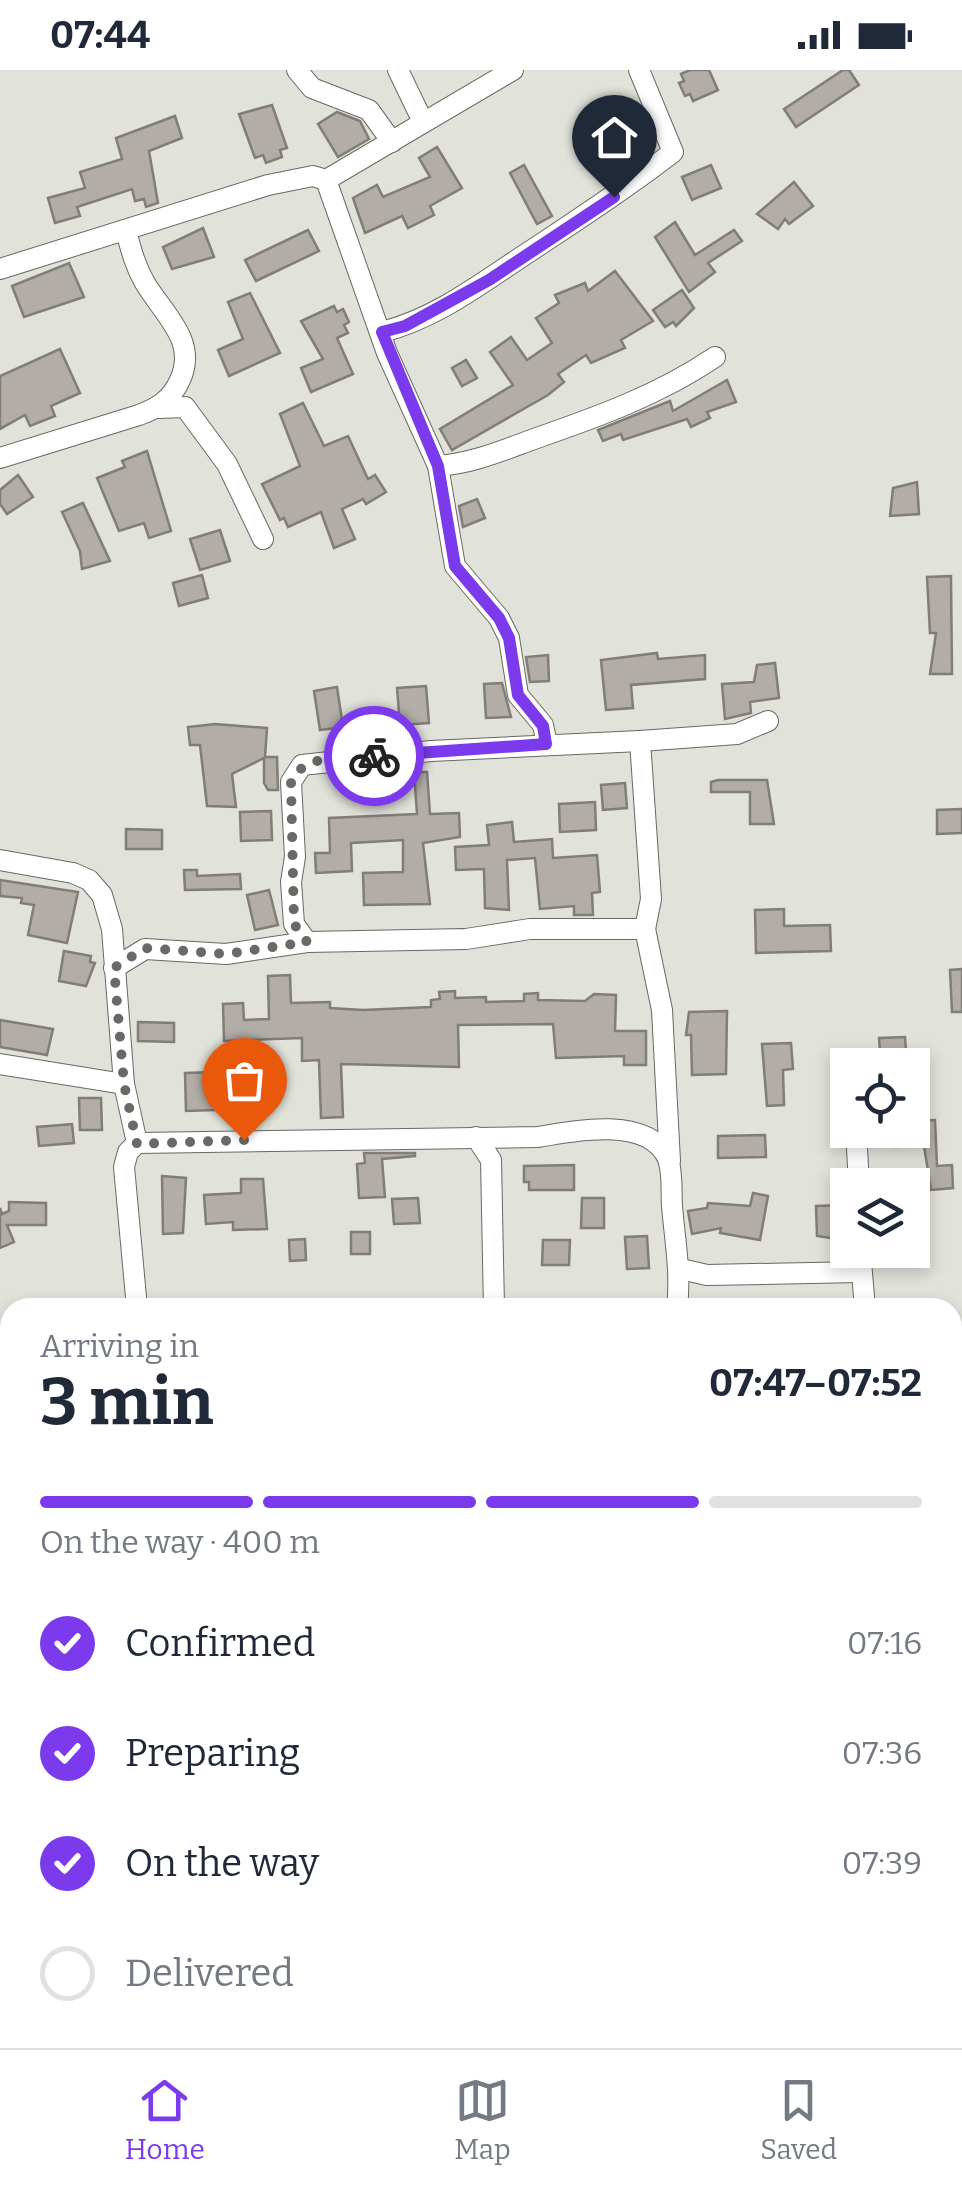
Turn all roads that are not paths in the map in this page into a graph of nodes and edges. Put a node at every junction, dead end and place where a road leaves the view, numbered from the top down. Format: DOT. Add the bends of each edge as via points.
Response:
graph roads {
  1 [pos="297,70"];
  2 [pos="398,70"];
  3 [pos="513,70"];
  4 [pos="639,70"];
  5 [pos="423,122"];
  6 [pos="392,142"];
  7 [pos="326,180"];
  8 [pos="126,230"];
  9 [pos="0,269"];
  10 [pos="382,332"];
  11 [pos="715,357"];
  12 [pos="160,408"];
  13 [pos="0,458"];
  14 [pos="438,466"];
  15 [pos="263,538"];
  16 [pos="768,721"];
  17 [pos="640,741"];
  18 [pos="546,744"];
  19 [pos="0,860"];
  20 [pos="646,928"];
  21 [pos="307,942"];
  22 [pos="114,968"];
  23 [pos="0,1064"];
  24 [pos="124,1084"];
  25 [pos="476,1137"];
  26 [pos="137,1144"];
  27 [pos="670,1163"];
  28 [pos="859,1268"];
  29 [pos="681,1269"];
  30 [pos="859,1272"];
  31 [pos="133,1298"];
  32 [pos="494,1298"];
  33 [pos="678,1298"];
  34 [pos="863,1298"];
  1 -- 6 [label="street" via="312,88 369,110"];
  2 -- 5 [label="street"];
  3 -- 5 [label="street"];
  4 -- 10 [label="street" via="673,152 489,280"];
  5 -- 6 [label="street"];
  6 -- 7 [label="street"];
  7 -- 8 [label="street" via="268,184"];
  7 -- 10 [label="street"];
  8 -- 9 [label="street"];
  8 -- 12 [label="street" via="133,260 188,358"];
  10 -- 14 [label="street"];
  11 -- 14 [label="street" via="668,388 569,429 484,459"];
  12 -- 13 [label="street"];
  12 -- 15 [label="street" via="186,407 227,464"];
  14 -- 18 [label="street" via="455,566 499,618 518,695 543,726"];
  16 -- 17 [label="street" via="737,734"];
  17 -- 18 [label="street"];
  17 -- 20 [label="street" via="651,900"];
  18 -- 21 [label="street" via="302,765 291,782 292,882 294,924"];
  19 -- 22 [label="street" via="89,880 108,909"];
  20 -- 21 [label="street"];
  20 -- 27 [label="street" via="662,1010"];
  21 -- 22 [label="street" via="226,954 145,948"];
  22 -- 24 [label="street"];
  23 -- 24 [label="street"];
  24 -- 26 [label="street"];
  25 -- 26 [label="street"];
  25 -- 27 [label="street" via="638,1134 653,1138"];
  25 -- 32 [label="street" via="491,1160"];
  26 -- 31 [label="street" via="124,1167"];
  27 -- 29 [label="street"];
  28 -- 30 [label="street"];
  29 -- 30 [label="street"];
  29 -- 33 [label="street"];
  30 -- 34 [label="street"];
}
